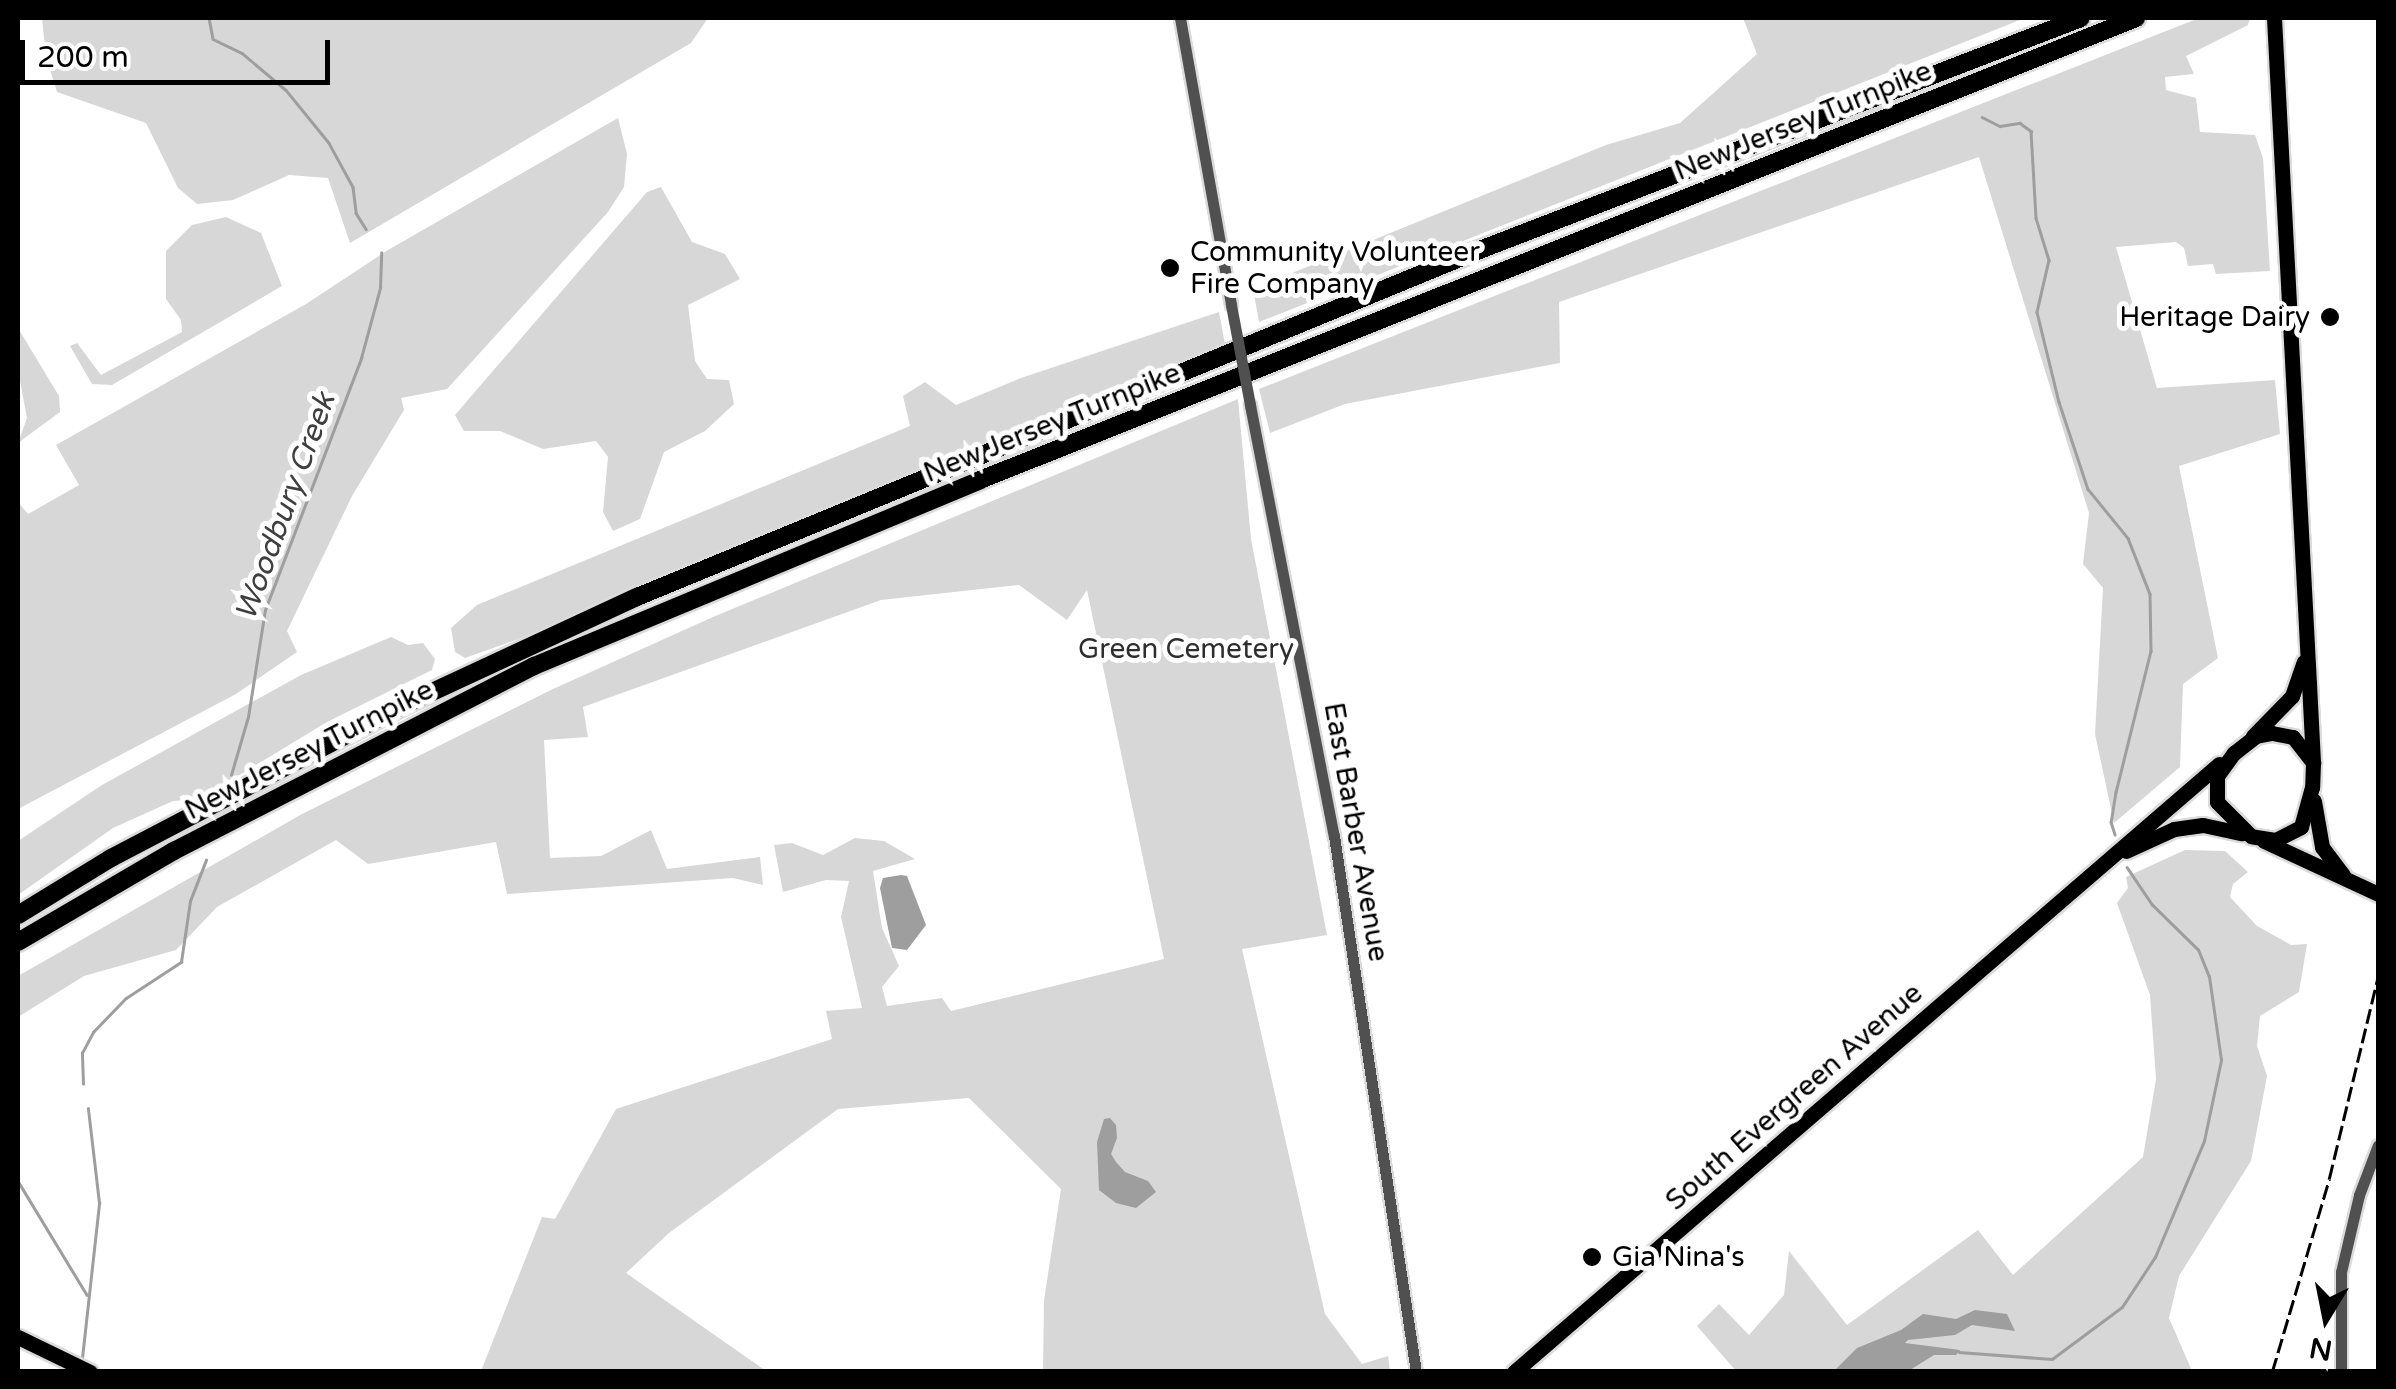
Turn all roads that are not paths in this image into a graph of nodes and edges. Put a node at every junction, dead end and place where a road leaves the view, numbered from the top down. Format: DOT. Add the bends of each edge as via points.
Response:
graph roads {
  1 [pos="1180,18"];
  2 [pos="2081,18"];
  3 [pos="2136,18"];
  4 [pos="2274,18"];
  5 [pos="2305,658"];
  6 [pos="2240,748"];
  7 [pos="2312,763"];
  8 [pos="2312,787"];
  9 [pos="2256,837"];
  10 [pos="2107,862"];
  11 [pos="2351,882"];
  12 [pos="2378,894"];
  13 [pos="18,915"];
  14 [pos="18,942"];
  15 [pos="2378,1145"];
  16 [pos="18,1337"];
  17 [pos="89,1371"];
  18 [pos="1416,1372"];
  19 [pos="1514,1372"];
  20 [pos="2340,1372"];
  1 -- 18 [label="street, East Barber Avenue, bridge" via="1334,836"];
  2 -- 13 [label="highway, New Jersey Turnpike" via="1477,251 637,597 404,705 111,858"];
  3 -- 14 [label="highway, New Jersey Turnpike" via="980,480 534,666 206,834"];
  4 -- 5 [label="main road"];
  5 -- 6 [label="main road, South Evergreen Avenue" via="2284,708"];
  5 -- 7 [label="main road"];
  6 -- 7 [label="main road" via="2263,734 2285,734 2304,746"];
  6 -- 9 [label="main road" via="2217,776 2214,796 2229,818"];
  6 -- 10 [label="main road, South Evergreen Avenue"];
  7 -- 8 [label="main road"];
  8 -- 9 [label="main road" via="2301,827 2282,838"];
  8 -- 11 [label="main road, South Evergreen Avenue" via="2322,847"];
  9 -- 10 [label="main road, South Evergreen Avenue" via="2203,825 2174,829"];
  9 -- 11 [label="main road, South Evergreen Avenue"];
  10 -- 19 [label="main road, South Evergreen Avenue"];
  11 -- 12 [label="main road, South Evergreen Avenue"];
  15 -- 20 [label="street" via="2358,1195 2341,1272"];
  16 -- 17 [label="main road"];
}
